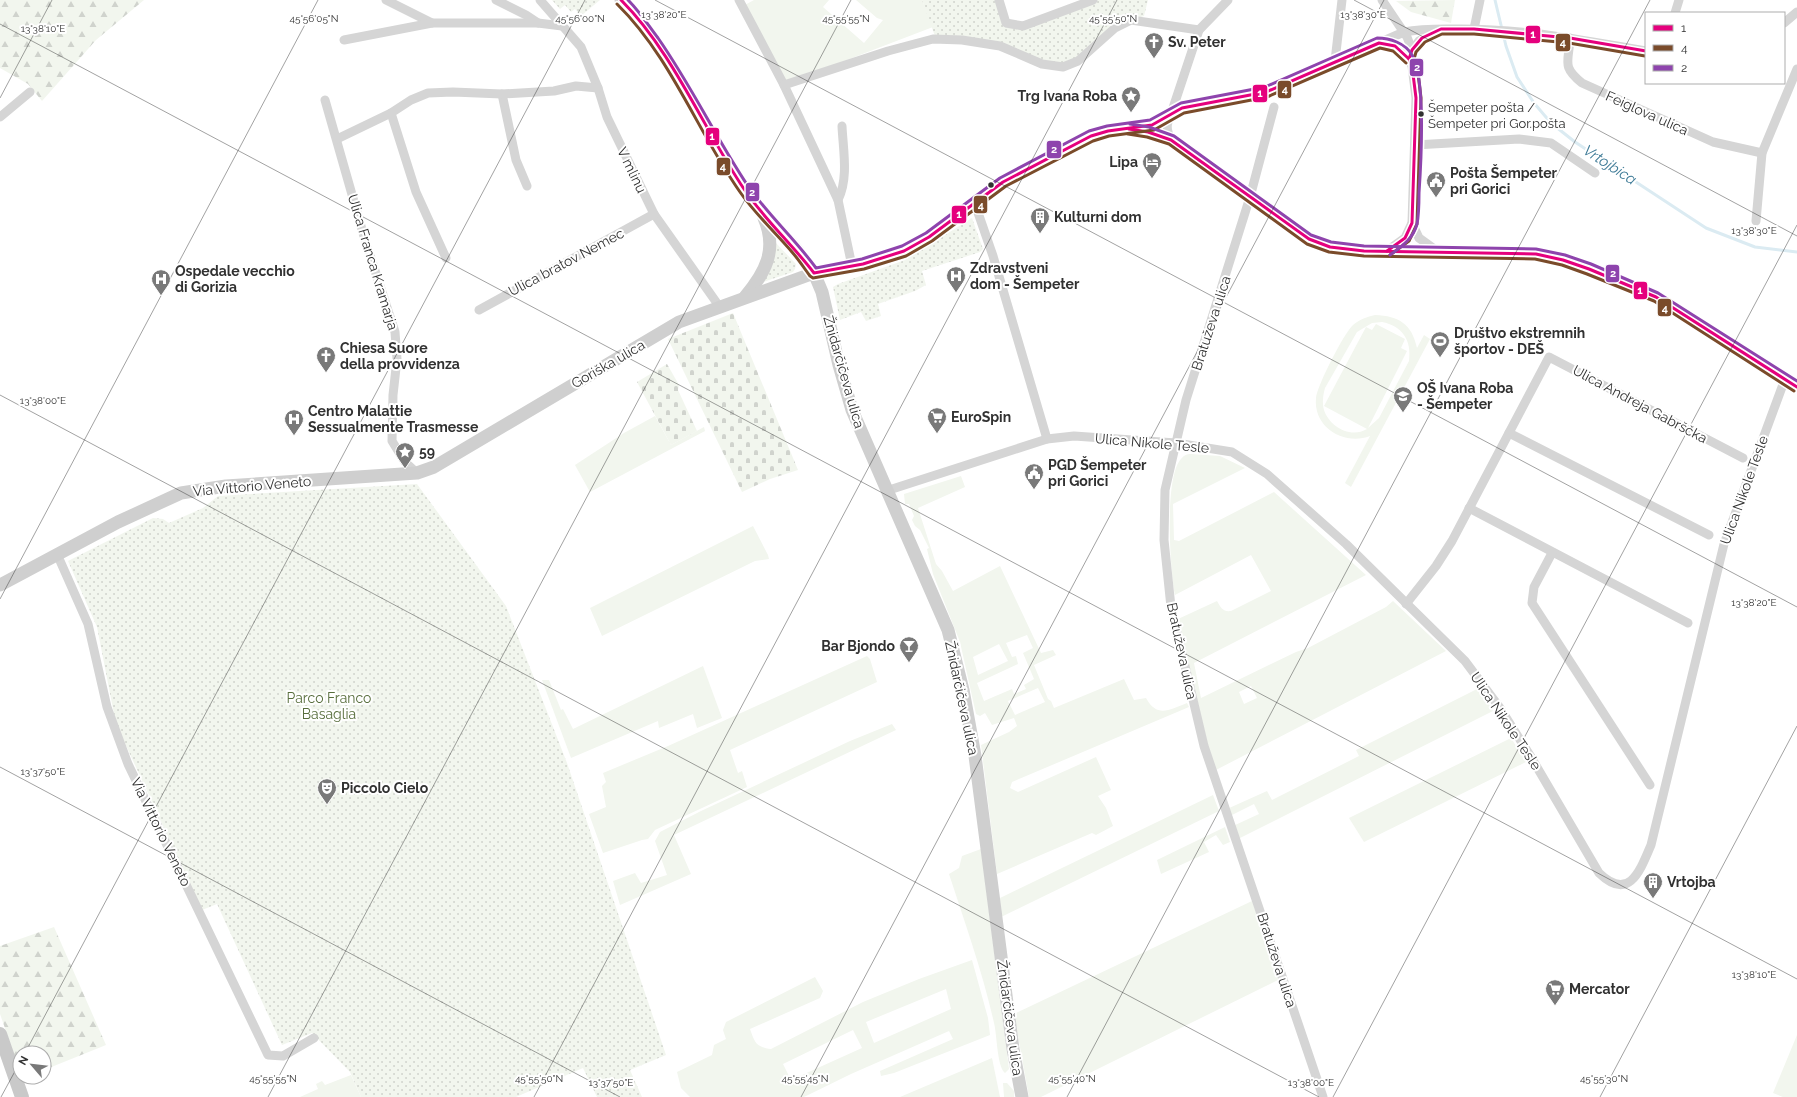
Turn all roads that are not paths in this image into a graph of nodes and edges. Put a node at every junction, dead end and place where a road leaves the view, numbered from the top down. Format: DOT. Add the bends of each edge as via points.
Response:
graph roads {
  1 [pos="386,0"];
  2 [pos="496,0"];
  3 [pos="540,0"];
  4 [pos="621,0"];
  5 [pos="631,0"];
  6 [pos="738,0"];
  7 [pos="999,0"];
  8 [pos="1093,0"];
  9 [pos="1228,0"];
  10 [pos="1342,0"];
  11 [pos="1382,0"];
  12 [pos="1480,0"];
  13 [pos="1679,0"];
  14 [pos="1675,12"];
  15 [pos="1797,12"];
  16 [pos="634,13"];
  17 [pos="1785,22"];
  18 [pos="432,23"];
  19 [pos="538,23"];
  20 [pos="562,26"];
  21 [pos="1441,29"];
  22 [pos="1474,29"];
  23 [pos="1199,30"];
  24 [pos="1404,32"];
  25 [pos="1570,38"];
  26 [pos="344,40"];
  27 [pos="1379,43"];
  28 [pos="1645,51"];
  29 [pos="1410,55"];
  30 [pos="1336,61"];
  31 [pos="1797,69"];
  32 [pos="784,85"];
  33 [pos="598,88"];
  34 [pos="30,92"];
  35 [pos="502,94"];
  36 [pos="325,100"];
  37 [pos="1274,107"];
  38 [pos="391,113"];
  39 [pos="1171,114"];
  40 [pos="0,116"];
  41 [pos="842,126"];
  42 [pos="1129,129"];
  43 [pos="337,139"];
  44 [pos="1171,140"];
  45 [pos="1415,146"];
  46 [pos="1762,153"];
  47 [pos="1596,173"];
  48 [pos="527,186"];
  49 [pos="1250,196"];
  50 [pos="838,200"];
  51 [pos="975,204"];
  52 [pos="762,212"];
  53 [pos="654,214"];
  54 [pos="1756,221"];
  55 [pos="1412,223"];
  56 [pos="1387,251"];
  57 [pos="1437,251"];
  58 [pos="446,258"];
  59 [pos="852,266"];
  60 [pos="814,272"];
  61 [pos="744,298"];
  62 [pos="719,306"];
  63 [pos="479,310"];
  64 [pos="1785,379"];
  65 [pos="1797,387"];
  66 [pos="1508,433"];
  67 [pos="1046,439"];
  68 [pos="1176,443"];
  69 [pos="1743,458"];
  70 [pos="415,473"];
  71 [pos="886,492"];
  72 [pos="1469,508"];
  73 [pos="1709,534"];
  74 [pos="1552,553"];
  75 [pos="57,554"];
  76 [pos="0,586"];
  77 [pos="1406,604"];
  78 [pos="1688,623"];
  79 [pos="1650,785"];
  80 [pos="0,1034"];
  81 [pos="314,1038"];
  82 [pos="22,1097"];
  83 [pos="1022,1097"];
  84 [pos="1323,1097"];
  1 -- 18 [label="street"];
  2 -- 19 [label="street"];
  3 -- 20 [label="street, V mlinu"];
  4 -- 16 [label="street"];
  5 -- 16 [label="street"];
  6 -- 32 [label="street"];
  7 -- 8 [label="street" via="1006,23 1023,26"];
  9 -- 23 [label="street"];
  10 -- 30 [label="street"];
  11 -- 24 [label="street"];
  12 -- 22 [label="street"];
  13 -- 14 [label="street"];
  15 -- 17 [label="street"];
  16 -- 52 [label="street" via="673,70 740,183"];
  18 -- 19 [label="street"];
  18 -- 26 [label="street"];
  19 -- 20 [label="street"];
  20 -- 33 [label="street, V mlinu" via="581,47"];
  21 -- 22 [label="street"];
  21 -- 24 [label="street" via="1426,28"];
  21 -- 29 [label="street" via="1422,38"];
  22 -- 25 [label="street"];
  23 -- 32 [label="street" via="1131,20 1115,28 1078,61 1063,67 1042,64 1000,46 962,40 933,39"];
  23 -- 39 [label="street"];
  24 -- 27 [label="street"];
  24 -- 29 [label="street"];
  25 -- 28 [label="street"];
  25 -- 46 [label="street, Feiglova ulica" via="1568,68 1582,83 1713,142"];
  27 -- 29 [label="street" via="1395,46"];
  27 -- 30 [label="street"];
  29 -- 45 [label="street" via="1416,98"];
  30 -- 39 [label="street" via="1266,92 1182,108"];
  31 -- 46 [label="street"];
  32 -- 50 [label="street"];
  33 -- 35 [label="street" via="576,86 554,91"];
  33 -- 53 [label="street, V mlinu" via="607,117"];
  34 -- 40 [label="street"];
  35 -- 38 [label="street" via="428,93"];
  35 -- 48 [label="street" via="516,160"];
  36 -- 43 [label="street, Ulica Franca Kramarja"];
  37 -- 49 [label="street, Bratuževa ulica"];
  38 -- 43 [label="street"];
  38 -- 58 [label="street" via="416,192"];
  39 -- 42 [label="street" via="1152,125"];
  39 -- 44 [label="street" via="1166,125"];
  41 -- 50 [label="street" via="844,175 842,192"];
  42 -- 44 [label="street"];
  42 -- 51 [label="street" via="1108,131 1072,145 1003,182"];
  43 -- 70 [label="street, Ulica Franca Kramarja" via="365,240 395,332 397,359 392,441"];
  44 -- 49 [label="street"];
  45 -- 47 [label="street" via="1519,139 1551,143"];
  45 -- 55 [label="street"];
  46 -- 54 [label="street"];
  49 -- 56 [label="street" via="1298,232 1321,244 1344,250"];
  49 -- 68 [label="street, Bratuževa ulica" via="1186,400"];
  50 -- 59 [label="street"];
  51 -- 59 [label="street" via="929,237 904,251"];
  51 -- 67 [label="street" via="993,256"];
  52 -- 60 [label="street, Žnidarčičeva ulica"];
  52 -- 61 [label="street" via="769,231 767,262 757,283"];
  53 -- 62 [label="street, V mlinu"];
  53 -- 63 [label="street, Ulica bratov Nemec"];
  55 -- 56 [label="street" via="1405,238"];
  55 -- 57 [label="street" via="1418,237"];
  56 -- 57 [label="street"];
  57 -- 64 [label="street" via="1536,254 1589,269 1656,297"];
  59 -- 60 [label="street"];
  60 -- 61 [label="street, Goriška ulica"];
  60 -- 71 [label="street, Žnidarčičeva ulica" via="822,292 852,410"];
  61 -- 62 [label="street, Goriška ulica"];
  62 -- 70 [label="street, Goriška ulica" via="679,322 434,468"];
  64 -- 65 [label="street"];
  64 -- 77 [label="street, Ulica Nikole Tesle" via="1724,544 1651,845 1632,881 1620,885 1607,881 1599,873 1500,708 1465,661"];
  66 -- 69 [label="street, Ulica Andreja Gabrščka" via="1549,357"];
  66 -- 72 [label="street, Ulica Andreja Gabrščka"];
  66 -- 73 [label="street"];
  67 -- 68 [label="street, Ulica Nikole Tesle" via="1074,436"];
  67 -- 71 [label="street, Ulica Nikole Tesle"];
  68 -- 77 [label="street, Ulica Nikole Tesle" via="1232,452 1267,474 1346,544"];
  68 -- 84 [label="street, Bratuževa ulica" via="1166,490 1164,540 1171,607 1204,746"];
  70 -- 75 [label="street, Via Vittorio Veneto" via="226,486 181,493"];
  71 -- 83 [label="street, Žnidarčičeva ulica" via="948,630 963,690 975,756 1013,1049"];
  72 -- 74 [label="street"];
  72 -- 77 [label="street, Ulica Andreja Gabrščka" via="1436,566"];
  74 -- 78 [label="street"];
  74 -- 79 [label="street" via="1534,587 1532,603"];
  75 -- 76 [label="street, Via Vittorio Veneto"];
  75 -- 81 [label="street, Via Vittorio Veneto" via="88,624 107,707 128,764 268,1055 283,1056"];
  80 -- 82 [label="main road"];
}
